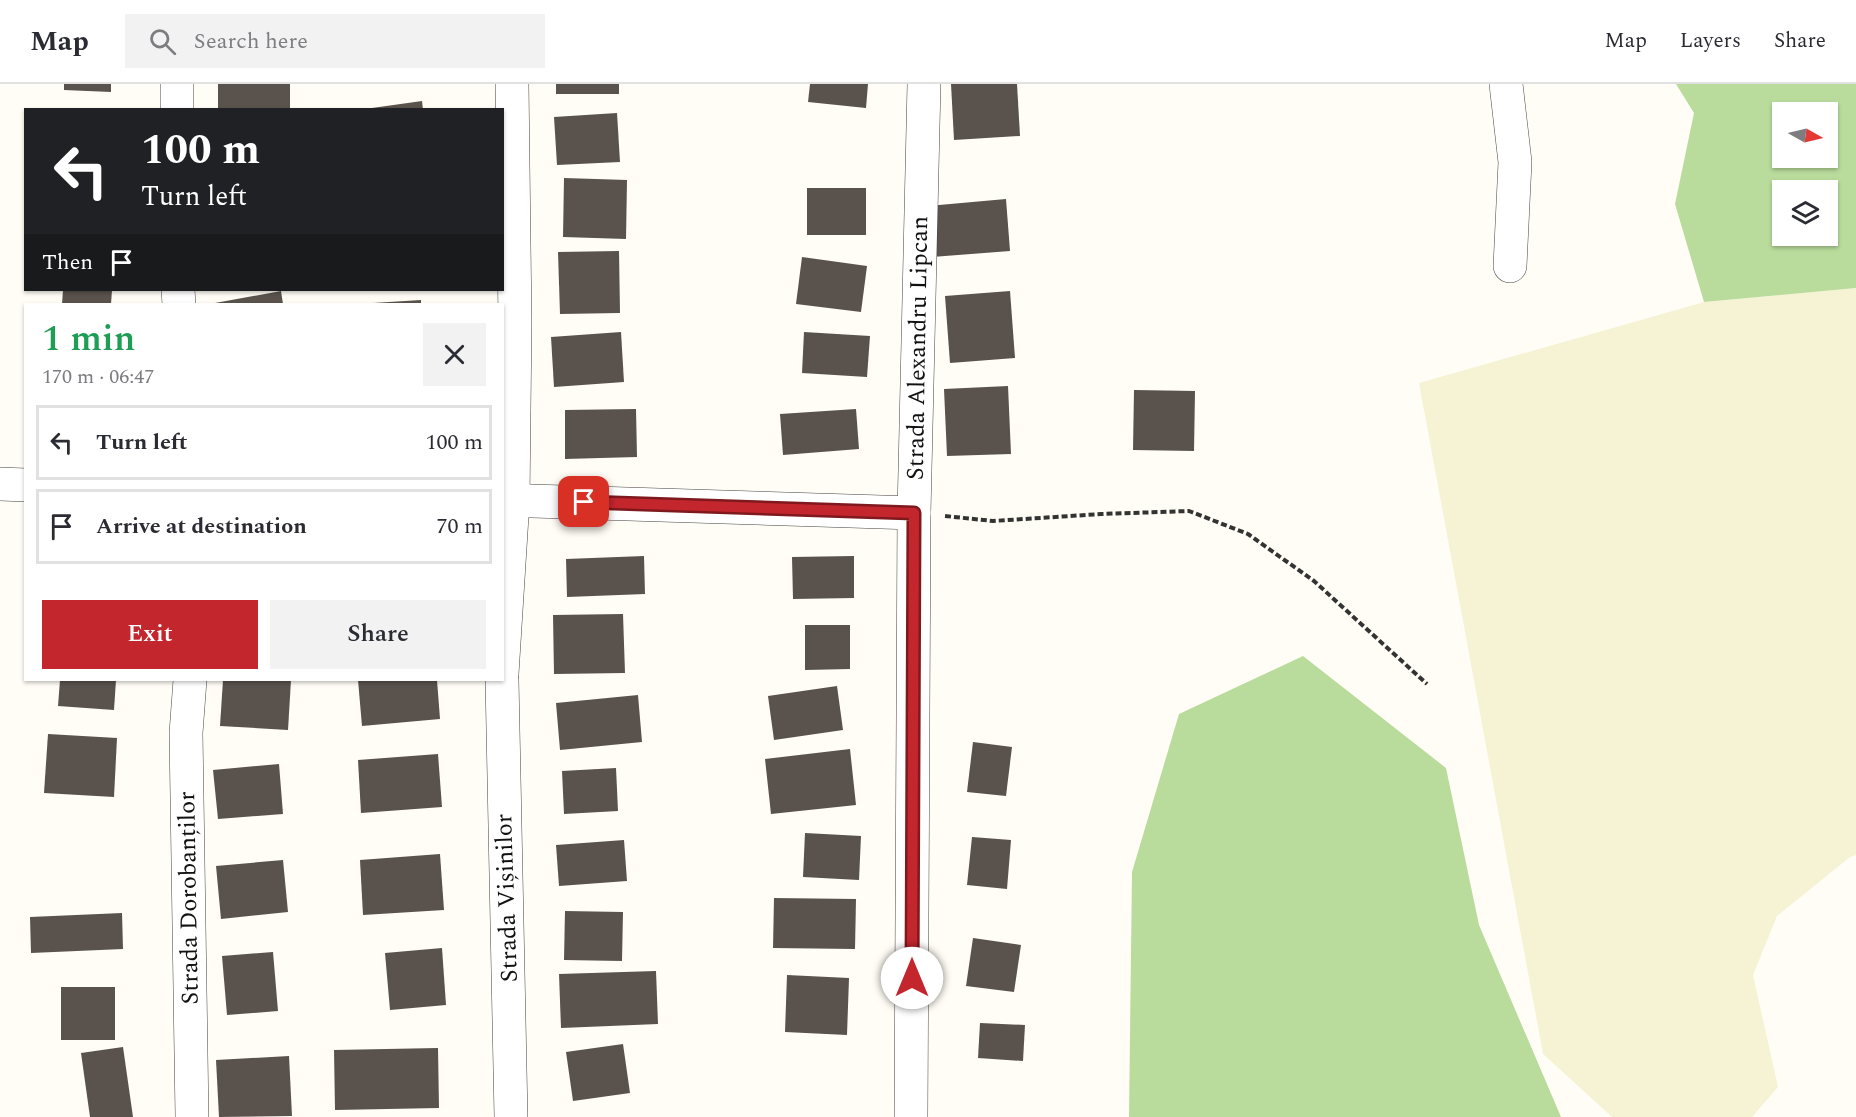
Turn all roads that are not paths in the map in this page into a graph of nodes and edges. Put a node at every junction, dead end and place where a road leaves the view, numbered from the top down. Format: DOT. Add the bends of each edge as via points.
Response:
graph roads {
  1 [pos="177,84"];
  2 [pos="512,84"];
  3 [pos="924,84"];
  4 [pos="1506,84"];
  5 [pos="177,108"];
  6 [pos="1510,266"];
  7 [pos="0,484"];
  8 [pos="24,485"];
  9 [pos="508,500"];
  10 [pos="914,513"];
  11 [pos="504,616"];
  12 [pos="190,681"];
  13 [pos="502,681"];
  14 [pos="192,1117"];
  15 [pos="511,1117"];
  16 [pos="911,1117"];
  1 -- 5 [label="street"];
  2 -- 9 [label="street" via="515,322"];
  3 -- 10 [label="street, Strada Alexandru Lipcan"];
  4 -- 6 [label="street" via="1515,162"];
  7 -- 8 [label="street"];
  9 -- 10 [label="street"];
  9 -- 11 [label="street"];
  10 -- 16 [label="street, Strada Alexandru Lipcan"];
  12 -- 14 [label="street, Strada Dorobanților" via="186,733"];
  13 -- 15 [label="street, Strada Vișinilor"];
}
